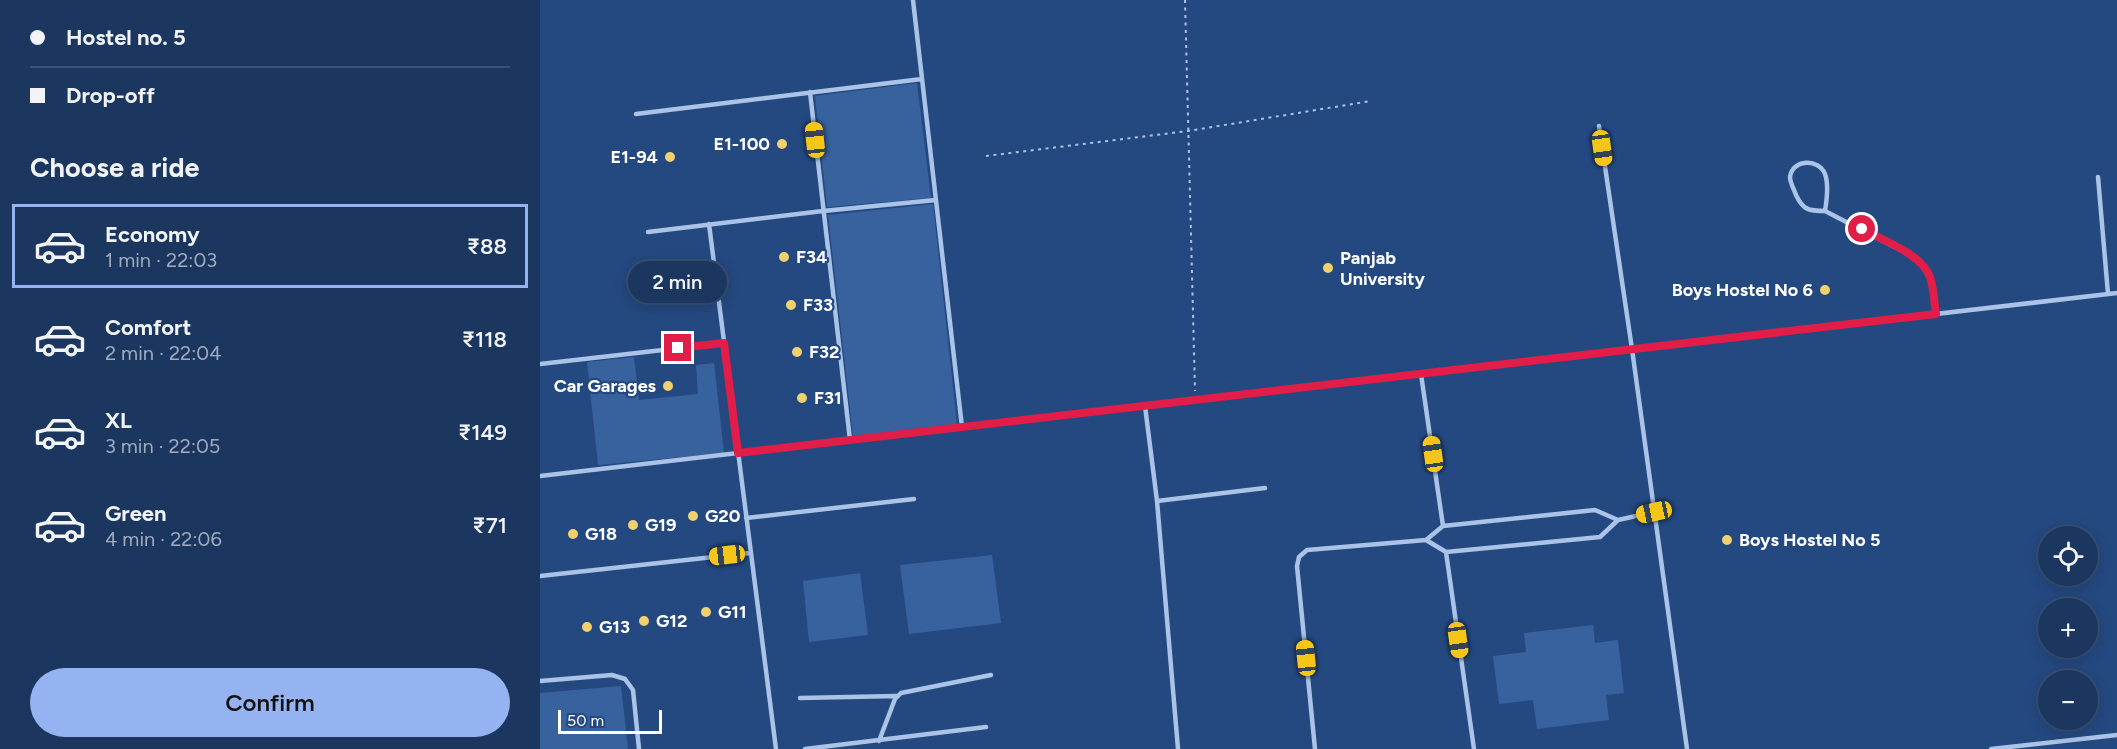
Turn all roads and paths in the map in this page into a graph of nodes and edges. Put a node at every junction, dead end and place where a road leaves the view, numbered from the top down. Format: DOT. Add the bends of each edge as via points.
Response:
graph roads {
  1 [pos="913,0"];
  2 [pos="1185,0"];
  3 [pos="922,79"];
  4 [pos="810,92"];
  5 [pos="1371,101"];
  6 [pos="636,114"];
  7 [pos="1599,126"];
  8 [pos="1188,131"];
  9 [pos="986,156"];
  10 [pos="2098,177"];
  11 [pos="936,201"];
  12 [pos="823,211"];
  13 [pos="1825,211"];
  14 [pos="709,225"];
  15 [pos="648,232"];
  16 [pos="2117,292"];
  17 [pos="2108,294"];
  18 [pos="1936,314"];
  19 [pos="724,343"];
  20 [pos="1632,349"];
  21 [pos="540,364"];
  22 [pos="1421,374"];
  23 [pos="1195,400"];
  24 [pos="1145,406"];
  25 [pos="962,427"];
  26 [pos="850,440"];
  27 [pos="738,453"];
  28 [pos="540,476"];
  29 [pos="1265,488"];
  30 [pos="914,499"];
  31 [pos="1157,501"];
  32 [pos="1654,512"];
  33 [pos="746,518"];
  34 [pos="1618,520"];
  35 [pos="1443,526"];
  36 [pos="1426,540"];
  37 [pos="1446,552"];
  38 [pos="750,553"];
  39 [pos="540,576"];
  40 [pos="991,675"];
  41 [pos="540,681"];
  42 [pos="897,696"];
  43 [pos="800,698"];
  44 [pos="986,727"];
  45 [pos="2117,735"];
  46 [pos="879,741"];
  47 [pos="639,749"];
  48 [pos="776,749"];
  49 [pos="805,749"];
  50 [pos="1178,749"];
  51 [pos="1315,749"];
  52 [pos="1474,749"];
  53 [pos="1687,749"];
  54 [pos="1991,749"];
  1 -- 3 [label="lane"];
  2 -- 8 [label="path"];
  3 -- 4 [label="lane"];
  3 -- 11 [label="lane"];
  4 -- 6 [label="lane"];
  4 -- 12 [label="lane"];
  5 -- 8 [label="path"];
  7 -- 20 [label="lane"];
  8 -- 9 [label="path"];
  8 -- 23 [label="path"];
  10 -- 17 [label="lane"];
  11 -- 12 [label="lane"];
  11 -- 25 [label="lane"];
  12 -- 14 [label="lane"];
  12 -- 26 [label="lane"];
  13 -- 13 [label="lane" via="1825,173 1816,164 1799,164 1790,177 1801,205 1811,211"];
  13 -- 18 [label="lane" via="1924,265"];
  14 -- 15 [label="lane"];
  14 -- 19 [label="lane"];
  16 -- 17 [label="lane"];
  17 -- 18 [label="lane"];
  18 -- 20 [label="lane"];
  19 -- 21 [label="lane"];
  19 -- 27 [label="lane"];
  20 -- 22 [label="lane"];
  20 -- 32 [label="lane"];
  22 -- 23 [label="lane"];
  22 -- 35 [label="lane"];
  23 -- 24 [label="lane"];
  24 -- 25 [label="lane"];
  24 -- 31 [label="lane"];
  25 -- 26 [label="lane"];
  26 -- 27 [label="lane"];
  27 -- 28 [label="lane"];
  27 -- 33 [label="lane"];
  29 -- 31 [label="lane"];
  30 -- 33 [label="lane"];
  31 -- 50 [label="lane"];
  32 -- 34 [label="lane"];
  32 -- 53 [label="lane"];
  33 -- 38 [label="lane"];
  34 -- 35 [label="lane" via="1596,510"];
  34 -- 37 [label="lane" via="1600,537"];
  35 -- 36 [label="lane"];
  36 -- 37 [label="lane"];
  36 -- 51 [label="lane" via="1307,550 1299,557"];
  37 -- 52 [label="lane"];
  38 -- 39 [label="lane"];
  38 -- 48 [label="lane"];
  40 -- 42 [label="lane"];
  41 -- 47 [label="lane" via="612,675 625,679 633,690"];
  42 -- 43 [label="lane"];
  42 -- 46 [label="lane"];
  44 -- 46 [label="lane"];
  45 -- 54 [label="lane"];
  46 -- 49 [label="lane"];
}
